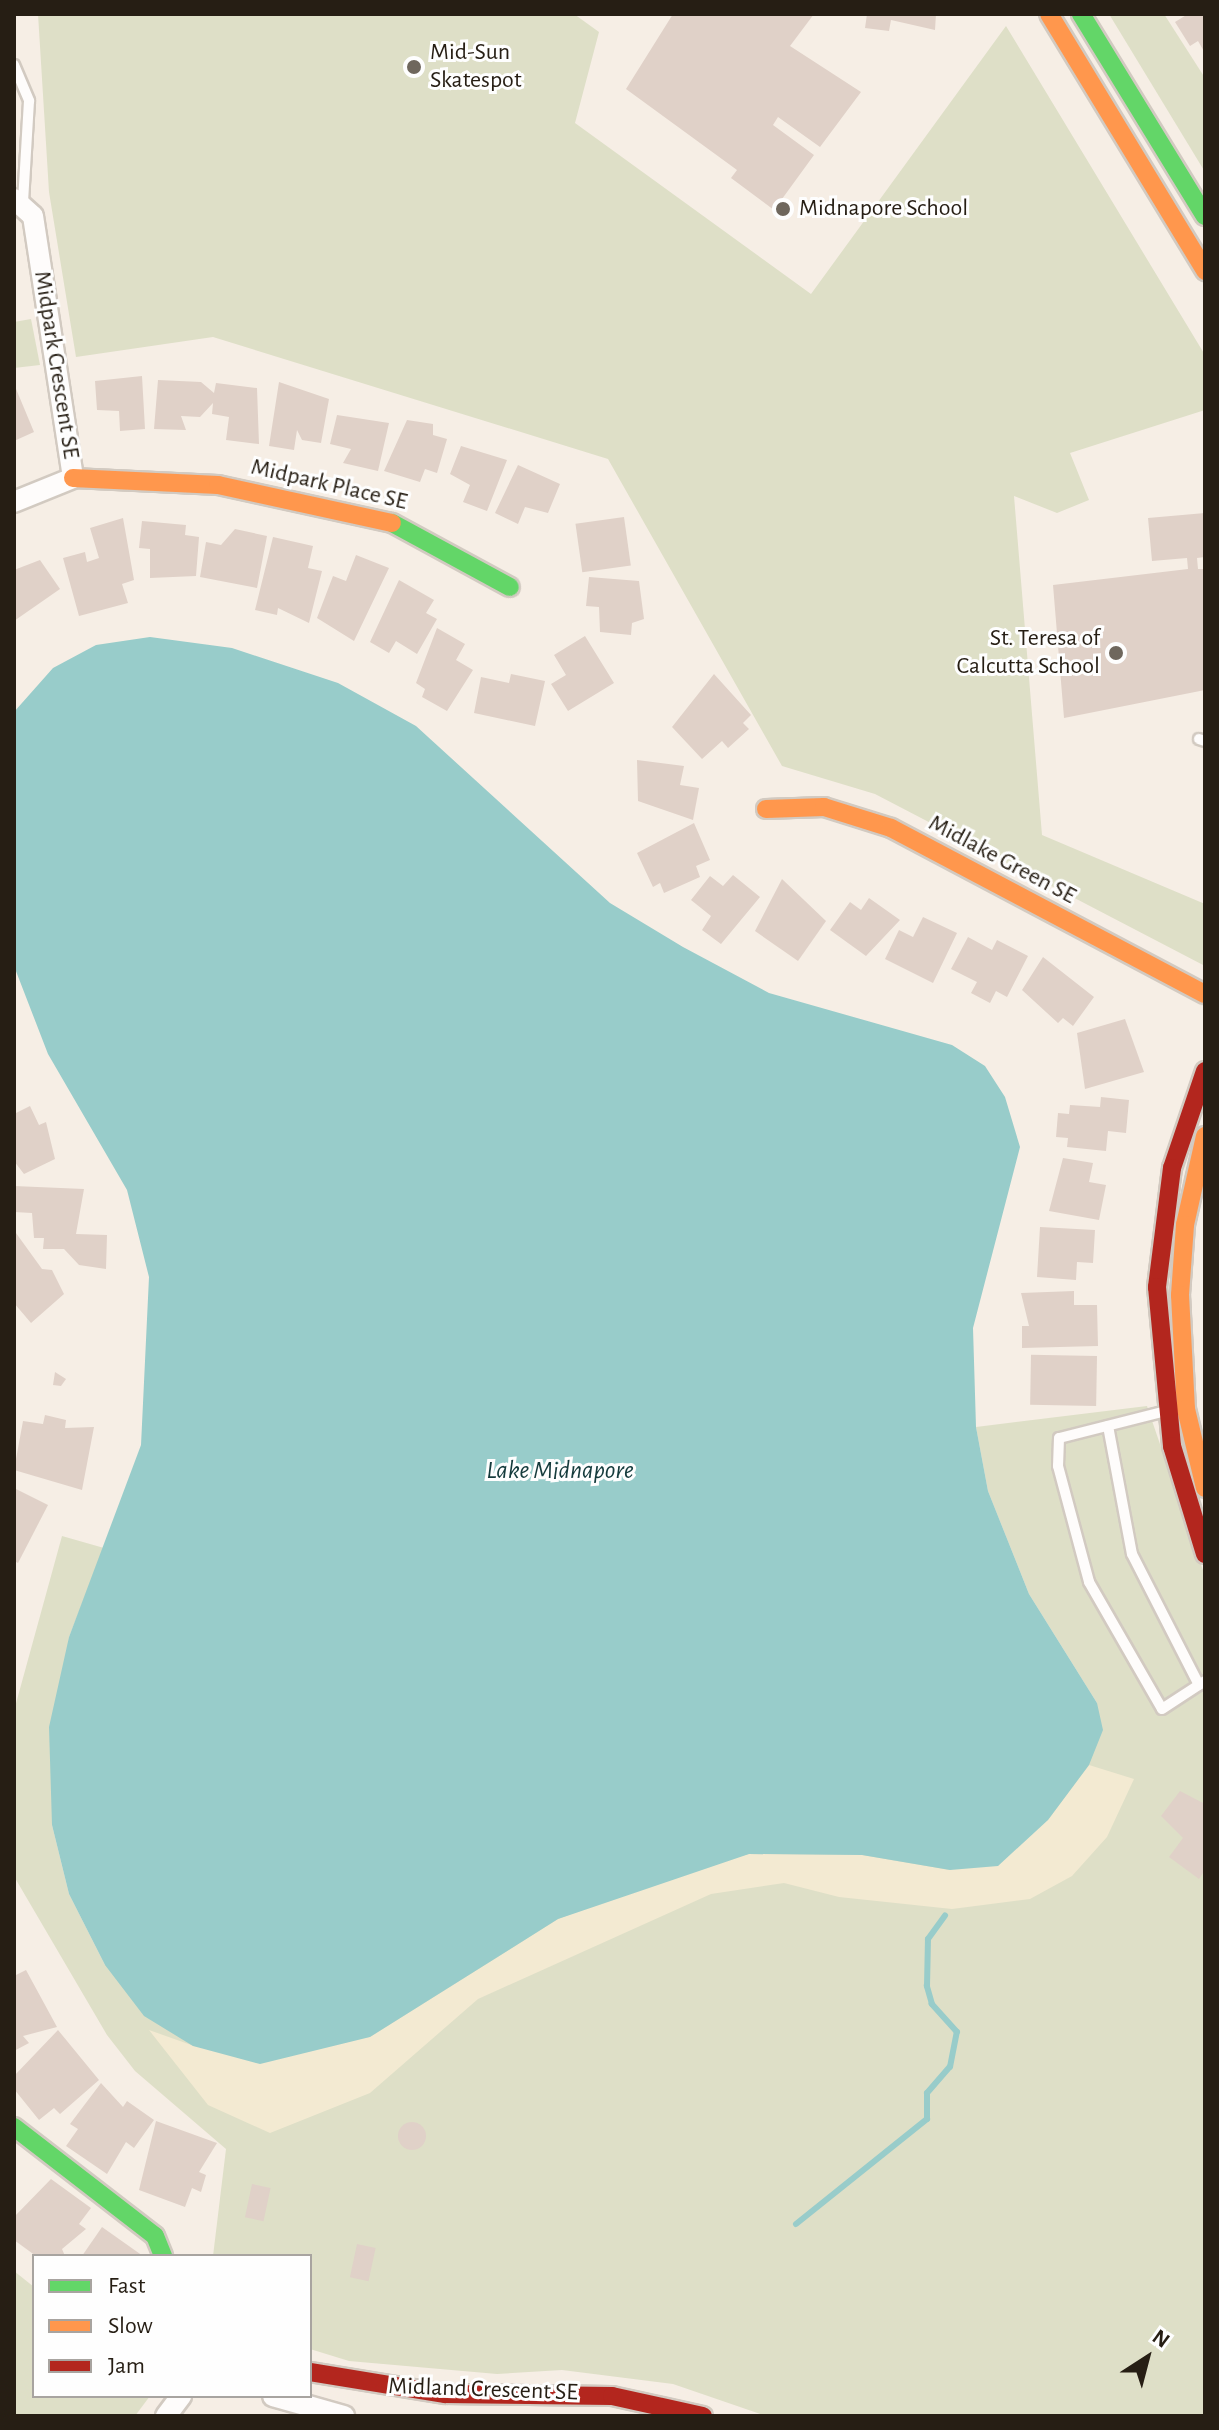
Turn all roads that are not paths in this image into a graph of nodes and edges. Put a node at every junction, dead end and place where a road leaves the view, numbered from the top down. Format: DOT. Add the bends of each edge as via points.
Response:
graph roads {
  1 [pos="1049,14"];
  2 [pos="1081,14"];
  3 [pos="14,65"];
  4 [pos="18,201"];
  5 [pos="1205,216"];
  6 [pos="1205,271"];
  7 [pos="73,478"];
  8 [pos="14,502"];
  9 [pos="510,587"];
  10 [pos="766,809"];
  11 [pos="1205,994"];
  12 [pos="1205,1071"];
  13 [pos="1205,1136"];
  14 [pos="1186,1409"];
  15 [pos="1166,1411"];
  16 [pos="1108,1426"];
  17 [pos="1205,1488"];
  18 [pos="1205,1554"];
  19 [pos="1202,1683"];
  20 [pos="17,2139"];
  21 [pos="162,2254"];
  22 [pos="312,2372"];
  23 [pos="180,2398"];
  24 [pos="280,2398"];
  25 [pos="166,2416"];
  26 [pos="344,2416"];
  27 [pos="703,2416"];
  1 -- 6 [label="street"];
  2 -- 5 [label="street"];
  3 -- 4 [label="lane" via="29,101"];
  4 -- 7 [label="street, Midpark Crescent SE" via="35,227"];
  7 -- 8 [label="street, Midpark Crescent SE"];
  7 -- 9 [label="street, Midpark Place SE" via="218,485 337,507 413,529"];
  10 -- 11 [label="street, Midlake Green SE" via="824,807 891,828"];
  12 -- 15 [label="street" via="1172,1168 1159,1246"];
  13 -- 14 [label="street" via="1182,1260"];
  14 -- 15 [label="street"];
  14 -- 17 [label="street"];
  15 -- 16 [label="lane"];
  15 -- 18 [label="street"];
  16 -- 19 [label="lane" via="1132,1554"];
  16 -- 19 [label="lane" via="1059,1438 1058,1466 1089,1582 1162,1709"];
  20 -- 21 [label="street" via="155,2236"];
  22 -- 27 [label="street, Midland Crescent SE" via="445,2394 612,2396"];
  23 -- 25 [label="street"];
  24 -- 26 [label="street"];
}
